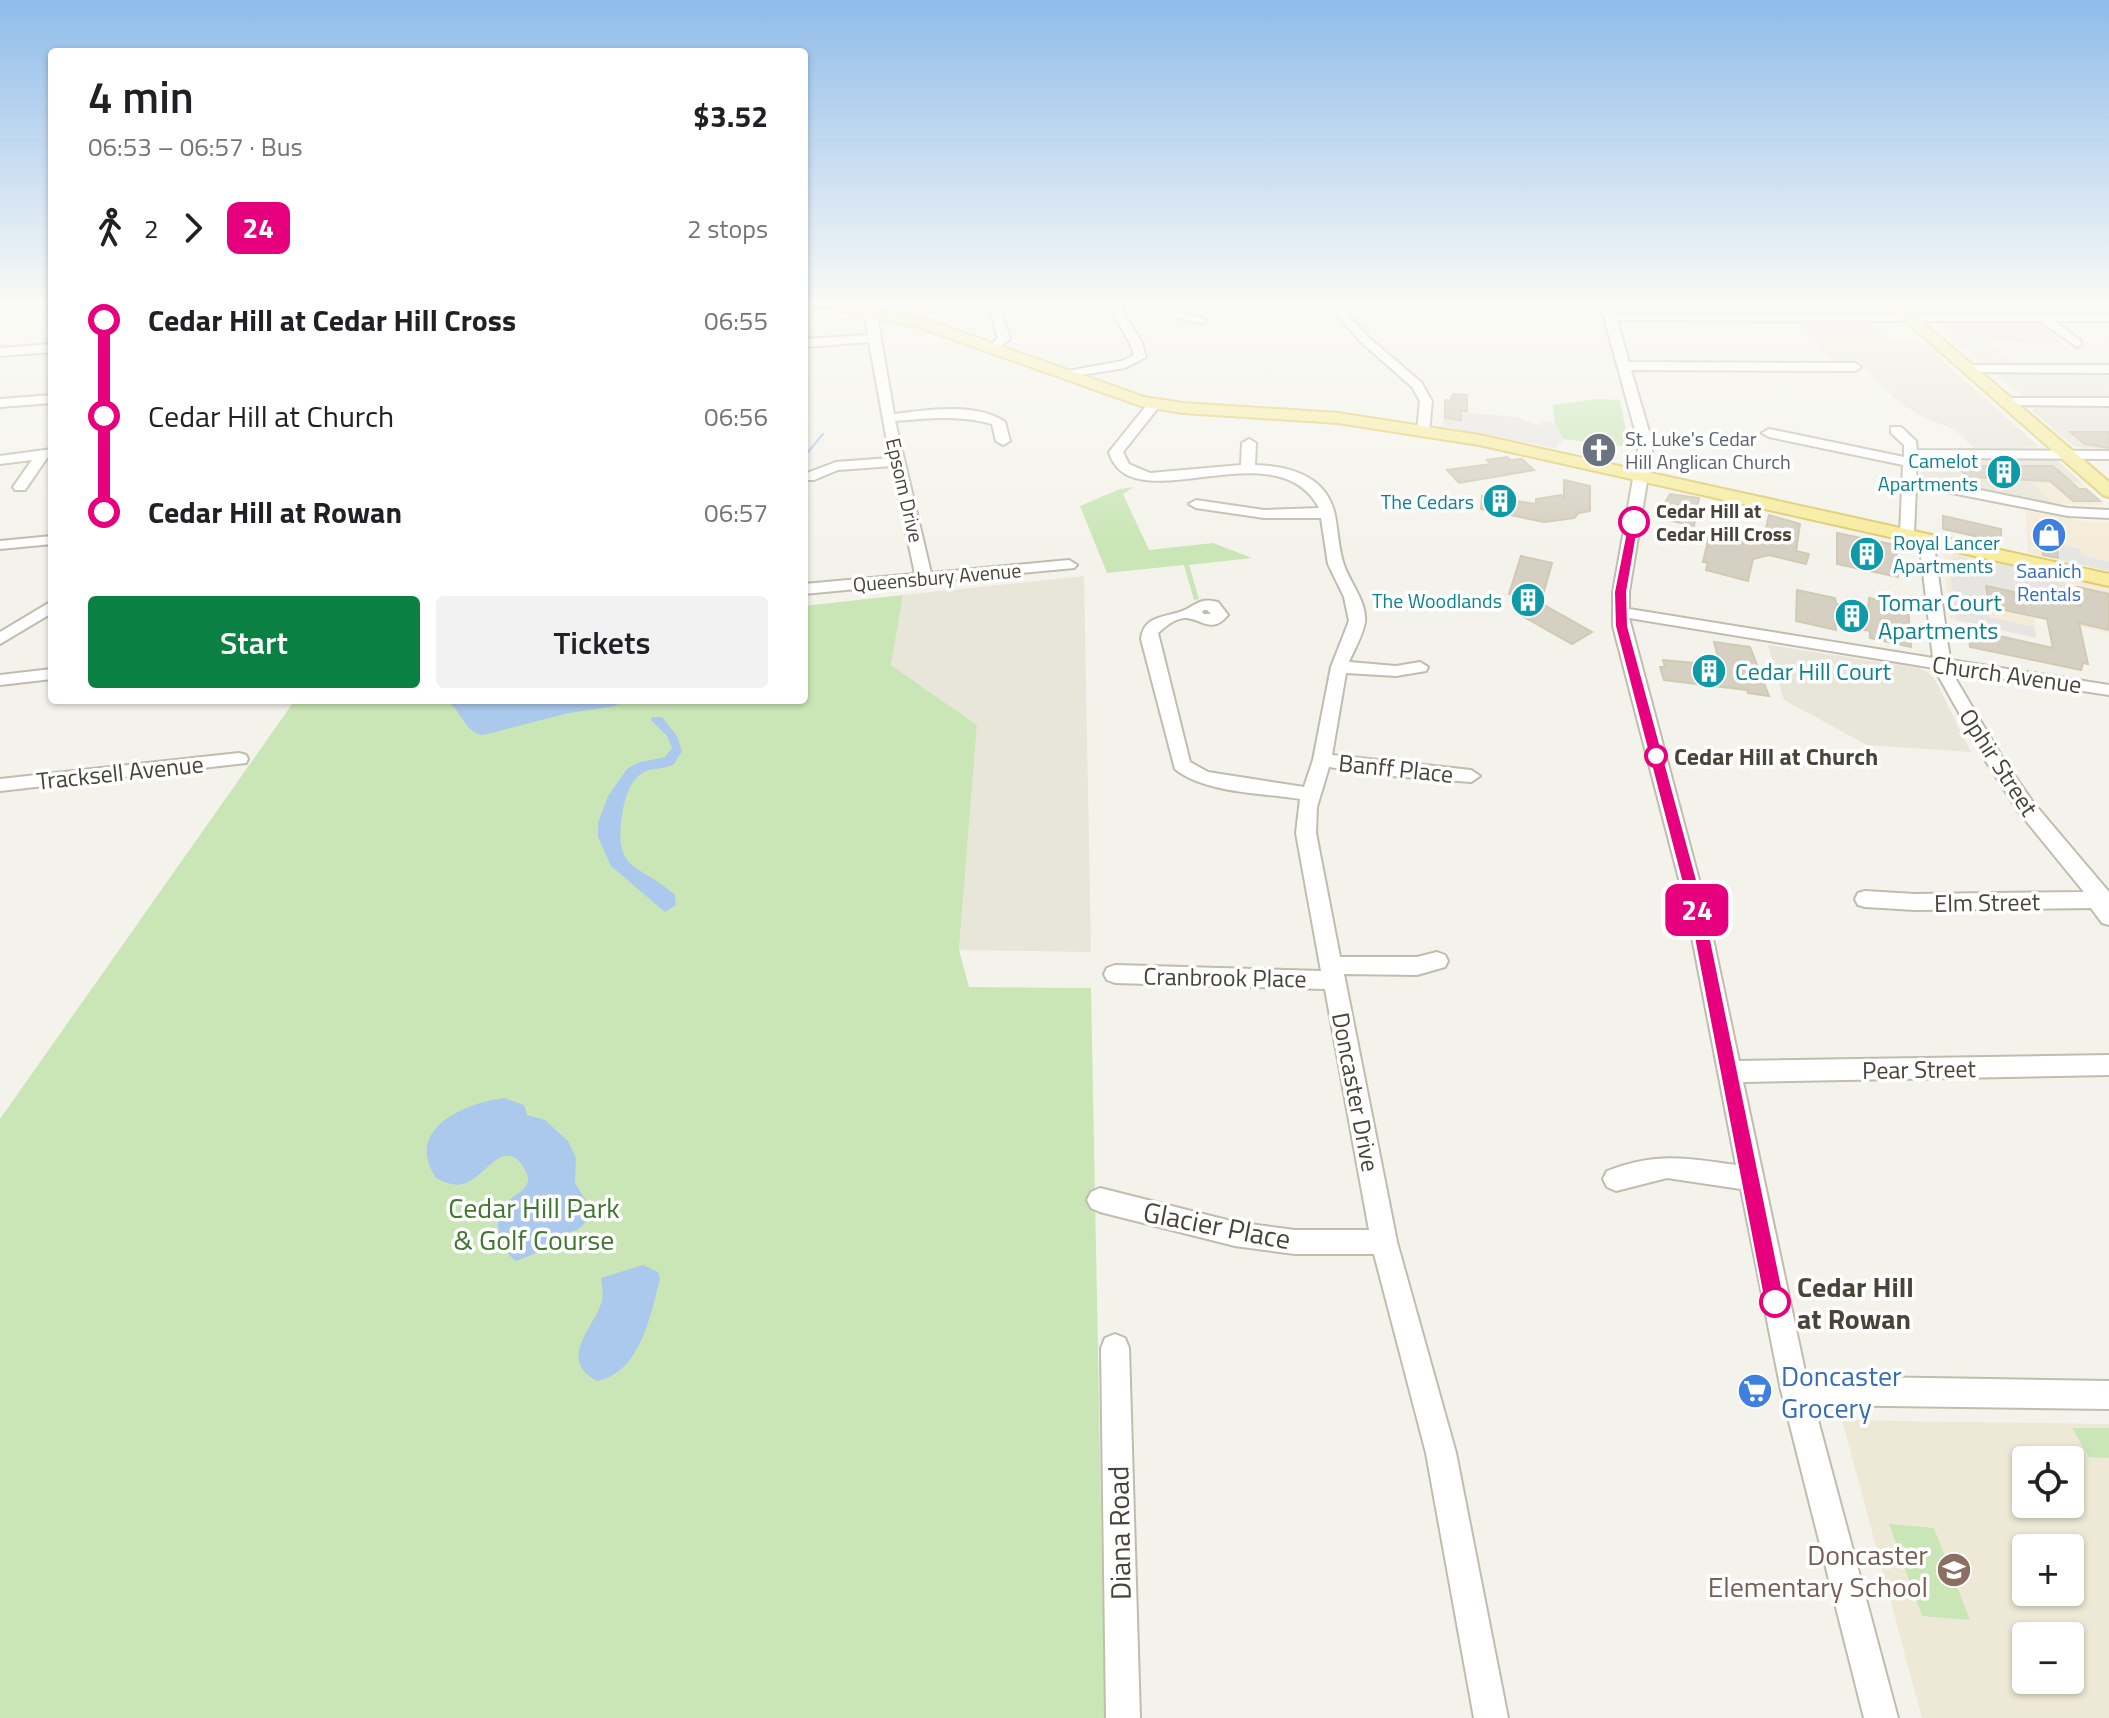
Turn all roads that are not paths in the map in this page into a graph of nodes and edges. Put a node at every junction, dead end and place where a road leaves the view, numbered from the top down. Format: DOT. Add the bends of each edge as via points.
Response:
graph roads {
  1 [pos="882,381"];
  2 [pos="1082,381"];
  3 [pos="1413,381"];
  4 [pos="1629,381"];
  5 [pos="1983,381"];
  6 [pos="48,399"];
  7 [pos="2008,402"];
  8 [pos="2109,402"];
  9 [pos="0,403"];
  10 [pos="1155,404"];
  11 [pos="888,418"];
  12 [pos="1424,430"];
  13 [pos="1896,430"];
  14 [pos="1769,433"];
  15 [pos="1003,441"];
  16 [pos="1249,443"];
  17 [pos="47,455"];
  18 [pos="2070,455"];
  19 [pos="2109,455"];
  20 [pos="1910,458"];
  21 [pos="0,460"];
  22 [pos="898,462"];
  23 [pos="1248,469"];
  24 [pos="1643,476"];
  25 [pos="809,477"];
  26 [pos="1909,480"];
  27 [pos="20,487"];
  28 [pos="2109,491"];
  29 [pos="1196,504"];
  30 [pos="1328,514"];
  31 [pos="2109,514"];
  32 [pos="1917,536"];
  33 [pos="48,540"];
  34 [pos="0,545"];
  35 [pos="1069,565"];
  36 [pos="924,578"];
  37 [pos="2109,580"];
  38 [pos="808,589"];
  39 [pos="48,609"];
  40 [pos="1193,612"];
  41 [pos="1620,612"];
  42 [pos="0,639"];
  43 [pos="1942,664"];
  44 [pos="1339,667"];
  45 [pos="1420,667"];
  46 [pos="48,674"];
  47 [pos="0,680"];
  48 [pos="2109,690"];
  49 [pos="239,759"];
  50 [pos="1322,760"];
  51 [pos="1471,776"];
  52 [pos="0,785"];
  53 [pos="1310,794"];
  54 [pos="1865,899"];
  55 [pos="2107,906"];
  56 [pos="1437,961"];
  57 [pos="1333,973"];
  58 [pos="1115,974"];
  59 [pos="2109,1065"];
  60 [pos="1730,1069"];
  61 [pos="1616,1179"];
  62 [pos="1750,1179"];
  63 [pos="1100,1200"];
  64 [pos="1384,1242"];
  65 [pos="1115,1348"];
  66 [pos="1795,1390"];
  67 [pos="2109,1395"];
  68 [pos="1123,1718"];
  69 [pos="1491,1718"];
  70 [pos="1881,1718"];
  1 -- 11 [label="street, Epsom Drive"];
  2 -- 10 [label="main road"];
  3 -- 12 [label="street" via="1426,401"];
  4 -- 24 [label="street" via="1646,445"];
  5 -- 7 [label="main road"];
  6 -- 9 [label="street"];
  7 -- 8 [label="street"];
  7 -- 18 [label="main road"];
  10 -- 12 [label="main road"];
  10 -- 23 [label="street" via="1116,452 1127,470 1150,477"];
  11 -- 15 [label="street" via="977,414 998,422"];
  11 -- 22 [label="street, Epsom Drive"];
  12 -- 24 [label="main road"];
  13 -- 20 [label="street" via="1911,444"];
  14 -- 20 [label="street"];
  16 -- 23 [label="street"];
  17 -- 21 [label="street"];
  17 -- 27 [label="street"];
  18 -- 19 [label="street"];
  18 -- 20 [label="street"];
  18 -- 28 [label="main road"];
  20 -- 26 [label="street, Ophir Street"];
  22 -- 25 [label="street" via="836,466"];
  22 -- 36 [label="street, Epsom Drive"];
  23 -- 30 [label="street, Doncaster Drive" via="1302,478 1318,493"];
  24 -- 32 [label="main road"];
  24 -- 41 [label="street"];
  26 -- 31 [label="street" via="2068,512"];
  26 -- 32 [label="street, Ophir Street"];
  29 -- 30 [label="street" via="1264,514"];
  30 -- 44 [label="street, Doncaster Drive" via="1336,564 1357,621"];
  32 -- 37 [label="main road"];
  32 -- 43 [label="street, Ophir Street"];
  33 -- 34 [label="street"];
  35 -- 36 [label="street, Queensbury Avenue"];
  36 -- 38 [label="street, Queensbury Avenue"];
  39 -- 42 [label="street"];
  40 -- 53 [label="street" via="1164,619 1149,639 1182,765 1205,778"];
  41 -- 43 [label="street, Church Avenue"];
  41 -- 60 [label="street" via="1696,906"];
  43 -- 48 [label="street, Church Avenue"];
  43 -- 55 [label="street, Ophir Street" via="2025,806"];
  44 -- 45 [label="street"];
  44 -- 50 [label="street, Doncaster Drive"];
  46 -- 47 [label="street"];
  49 -- 52 [label="street, Tracksell Avenue"];
  50 -- 51 [label="street, Banff Place"];
  50 -- 53 [label="street, Doncaster Drive"];
  53 -- 57 [label="street, Doncaster Drive" via="1306,833"];
  54 -- 55 [label="street, Elm Street"];
  56 -- 57 [label="street, Cranbrook Place"];
  57 -- 58 [label="street, Cranbrook Place"];
  57 -- 64 [label="street, Doncaster Drive"];
  59 -- 60 [label="street, Pear Street"];
  60 -- 62 [label="street"];
  61 -- 62 [label="street" via="1667,1167"];
  62 -- 66 [label="street"];
  63 -- 64 [label="street, Glacier Place" via="1235,1234 1295,1242"];
  64 -- 69 [label="street, Doncaster Drive" via="1441,1453"];
  65 -- 68 [label="street, Diana Road"];
  66 -- 67 [label="street"];
  66 -- 70 [label="street"];
}
